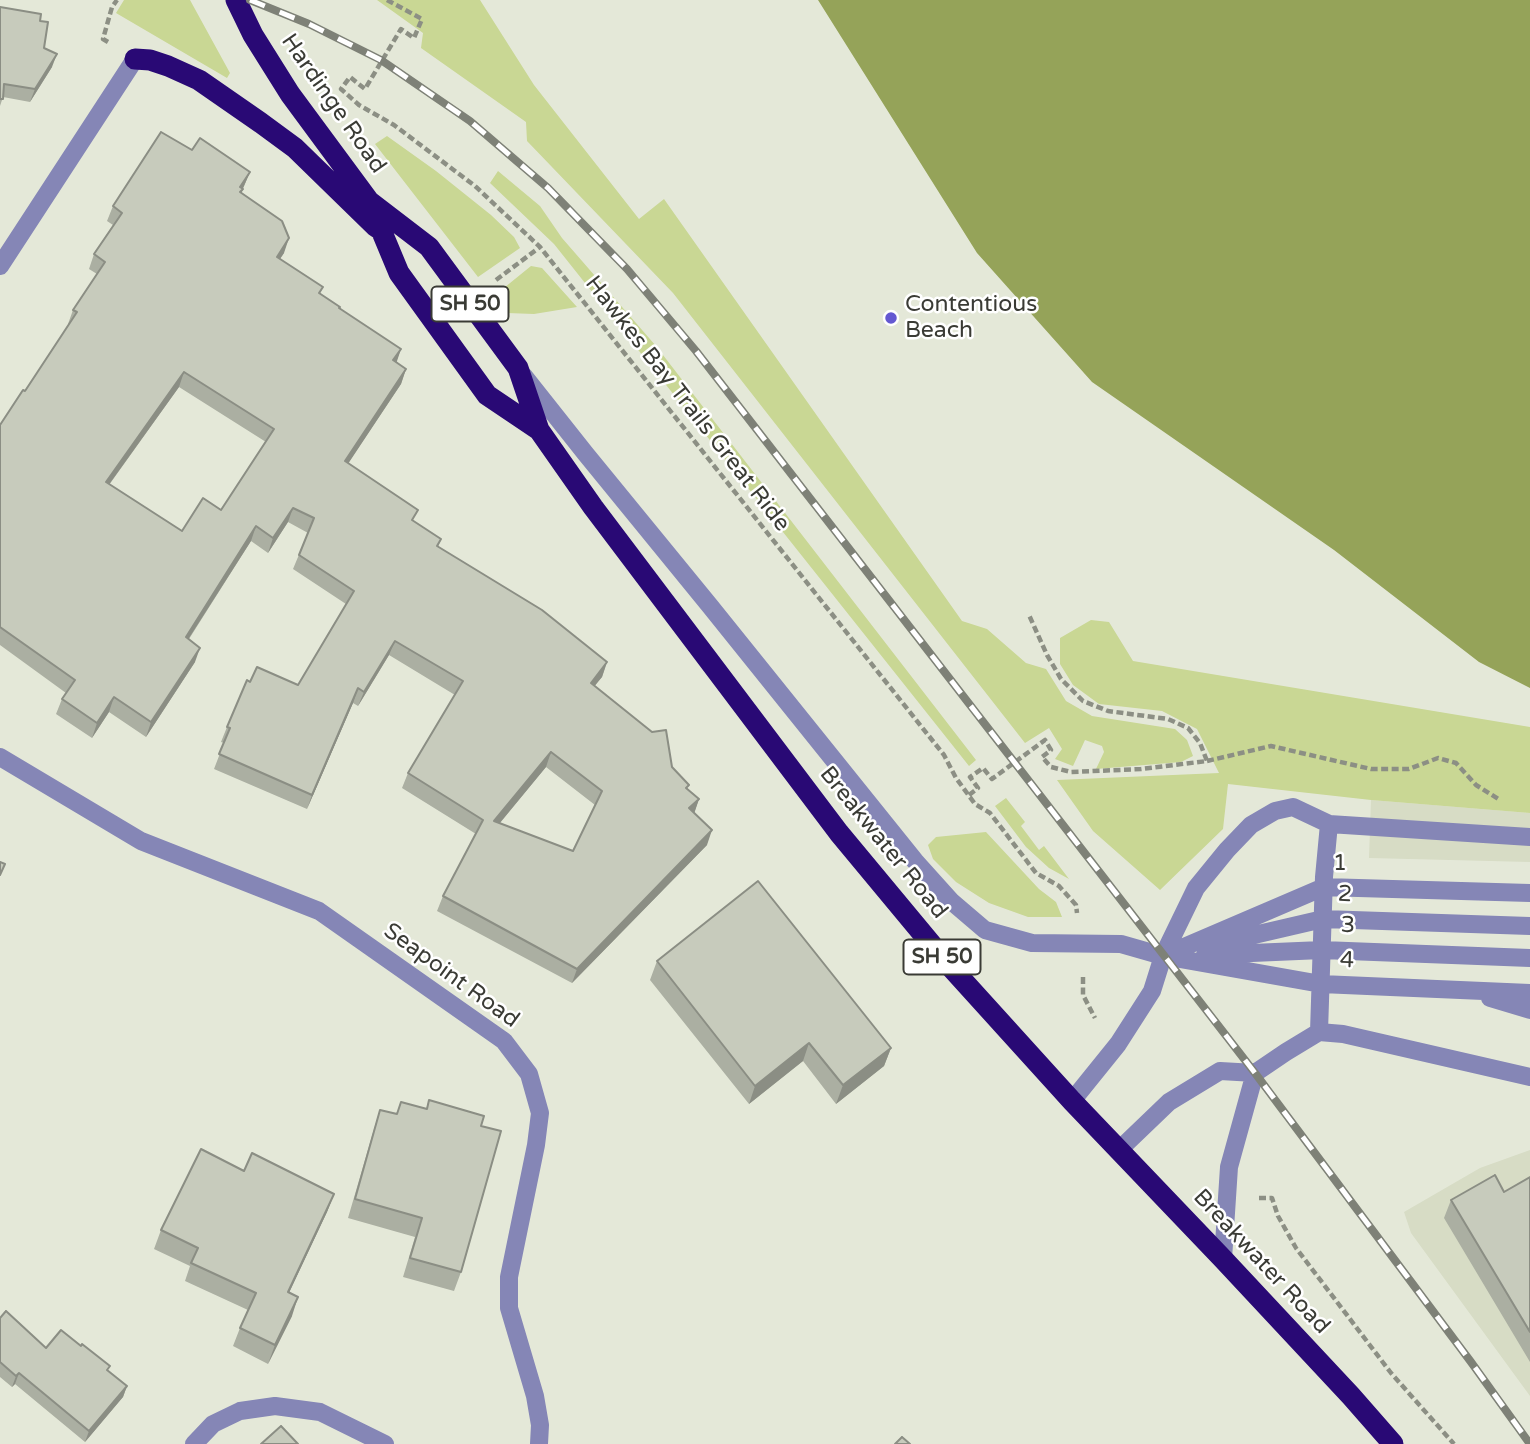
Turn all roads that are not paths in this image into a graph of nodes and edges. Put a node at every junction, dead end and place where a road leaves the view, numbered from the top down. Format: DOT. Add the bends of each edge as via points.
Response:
graph roads {
  1 [pos="236,0"];
  2 [pos="135,59"];
  3 [pos="369,201"];
  4 [pos="382,233"];
  5 [pos="0,266"];
  6 [pos="518,368"];
  7 [pos="539,430"];
  8 [pos="0,757"];
  9 [pos="1329,824"];
  10 [pos="1530,838"];
  11 [pos="1324,887"];
  12 [pos="1530,893"];
  13 [pos="1323,919"];
  14 [pos="1530,926"];
  15 [pos="1322,950"];
  16 [pos="1163,957"];
  17 [pos="1530,958"];
  18 [pos="1321,984"];
  19 [pos="1466,990"];
  20 [pos="1530,993"];
  21 [pos="1530,1010"];
  22 [pos="1319,1032"];
  23 [pos="1255,1073"];
  24 [pos="1530,1077"];
  25 [pos="1072,1101"];
  26 [pos="1119,1150"];
  27 [pos="1223,1259"];
  28 [pos="194,1444"];
  29 [pos="386,1444"];
  30 [pos="539,1444"];
  31 [pos="1393,1444"];
  1 -- 3 [label="highway, Hardinge Road / SH 50" via="290,94"];
  2 -- 4 [label="highway" via="150,60 199,80 270,130 295,148"];
  2 -- 5 [label="street"];
  3 -- 4 [label="highway, Breakwater Road / SH 50"];
  3 -- 6 [label="highway, Breakwater Road / SH 50" via="429,247"];
  4 -- 7 [label="highway, Breakwater Road / SH 50" via="399,273 487,395"];
  6 -- 7 [label="highway, Breakwater Road / SH 50"];
  6 -- 16 [label="street" via="951,901 985,930 1032,943 1121,944"];
  7 -- 25 [label="highway, Breakwater Road / SH 50" via="839,833 947,963"];
  8 -- 30 [label="street, Seapoint Road" via="141,841 319,912 504,1041 528,1074 540,1113 509,1277 509,1308 535,1396"];
  9 -- 10 [label="street"];
  9 -- 11 [label="street"];
  9 -- 16 [label="street" via="1293,807 1251,825 1196,888"];
  11 -- 12 [label="street, 1"];
  11 -- 13 [label="street"];
  11 -- 16 [label="street, 1"];
  13 -- 14 [label="street, 2"];
  13 -- 15 [label="street"];
  13 -- 16 [label="street, 2"];
  15 -- 16 [label="street, 3"];
  15 -- 17 [label="street, 3"];
  15 -- 18 [label="street"];
  16 -- 18 [label="street, 4"];
  16 -- 25 [label="street" via="1152,991 1118,1044"];
  18 -- 19 [label="street, 4"];
  18 -- 22 [label="street"];
  19 -- 20 [label="street, 4"];
  19 -- 21 [label="street"];
  22 -- 23 [label="street"];
  22 -- 24 [label="street"];
  23 -- 26 [label="street" via="1220,1071 1169,1102"];
  23 -- 27 [label="street" via="1229,1167"];
  25 -- 26 [label="highway, Breakwater Road / SH 50"];
  26 -- 27 [label="highway, Breakwater Road / SH 50"];
  27 -- 31 [label="highway, Breakwater Road / SH 50"];
  28 -- 29 [label="street" via="213,1423 240,1411 275,1406 320,1412"];
}
